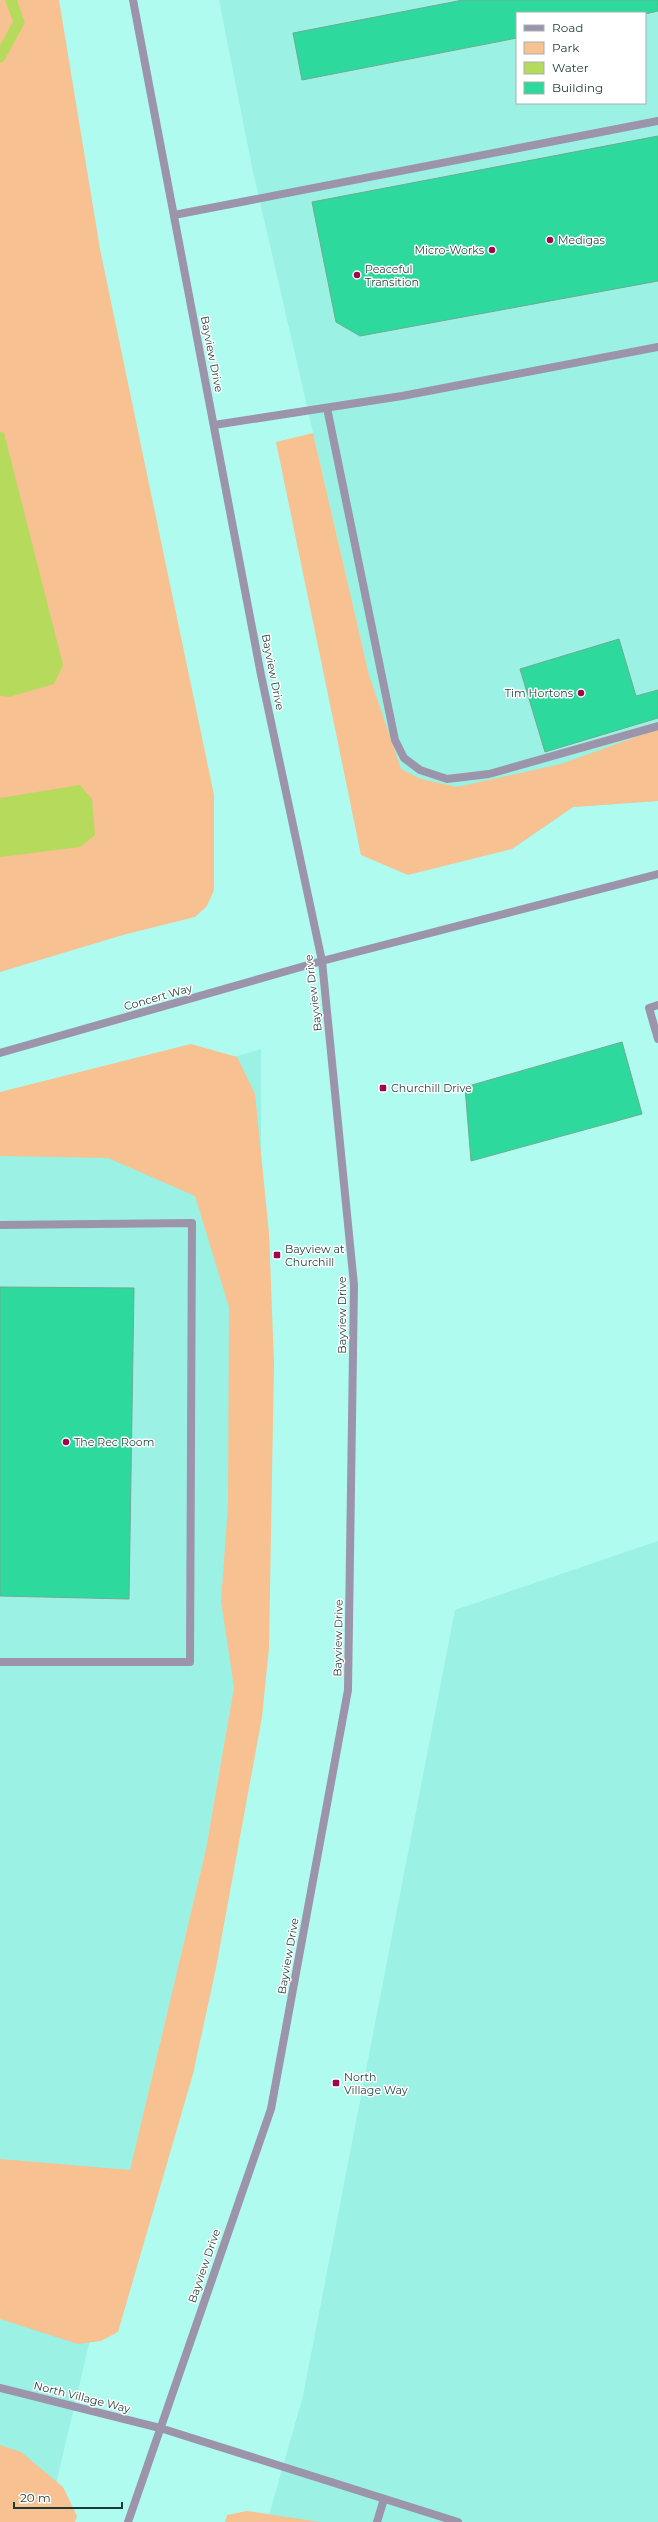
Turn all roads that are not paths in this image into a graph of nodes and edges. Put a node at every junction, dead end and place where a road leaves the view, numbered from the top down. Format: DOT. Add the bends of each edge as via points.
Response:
graph roads {
  1 [pos="133,0"];
  2 [pos="658,121"];
  3 [pos="174,215"];
  4 [pos="658,347"];
  5 [pos="327,408"];
  6 [pos="214,426"];
  7 [pos="658,726"];
  8 [pos="658,874"];
  9 [pos="322,962"];
  10 [pos="658,1005"];
  11 [pos="658,1039"];
  12 [pos="0,1053"];
  13 [pos="0,1225"];
  14 [pos="0,1662"];
  15 [pos="0,2388"];
  16 [pos="160,2428"];
  17 [pos="384,2499"];
  18 [pos="128,2522"];
  19 [pos="377,2522"];
  20 [pos="458,2522"];
  1 -- 3 [label="street, Bayview Drive"];
  2 -- 3 [label="street"];
  3 -- 6 [label="street, Bayview Drive"];
  4 -- 5 [label="street"];
  5 -- 6 [label="street"];
  5 -- 7 [label="street" via="395,740 404,758 420,770 447,779 489,774"];
  6 -- 9 [label="street, Bayview Drive" via="261,675"];
  8 -- 9 [label="street"];
  9 -- 12 [label="street, Concert Way"];
  9 -- 16 [label="street, Bayview Drive" via="354,1285 348,1690 271,2109"];
  10 -- 11 [label="street" via="649,1008"];
  13 -- 14 [label="street" via="192,1223 190,1662"];
  15 -- 16 [label="street, North Village Way"];
  16 -- 17 [label="street, North Village Way"];
  16 -- 18 [label="street, Bayview Drive"];
  17 -- 19 [label="street"];
  17 -- 20 [label="street, North Village Way"];
}
